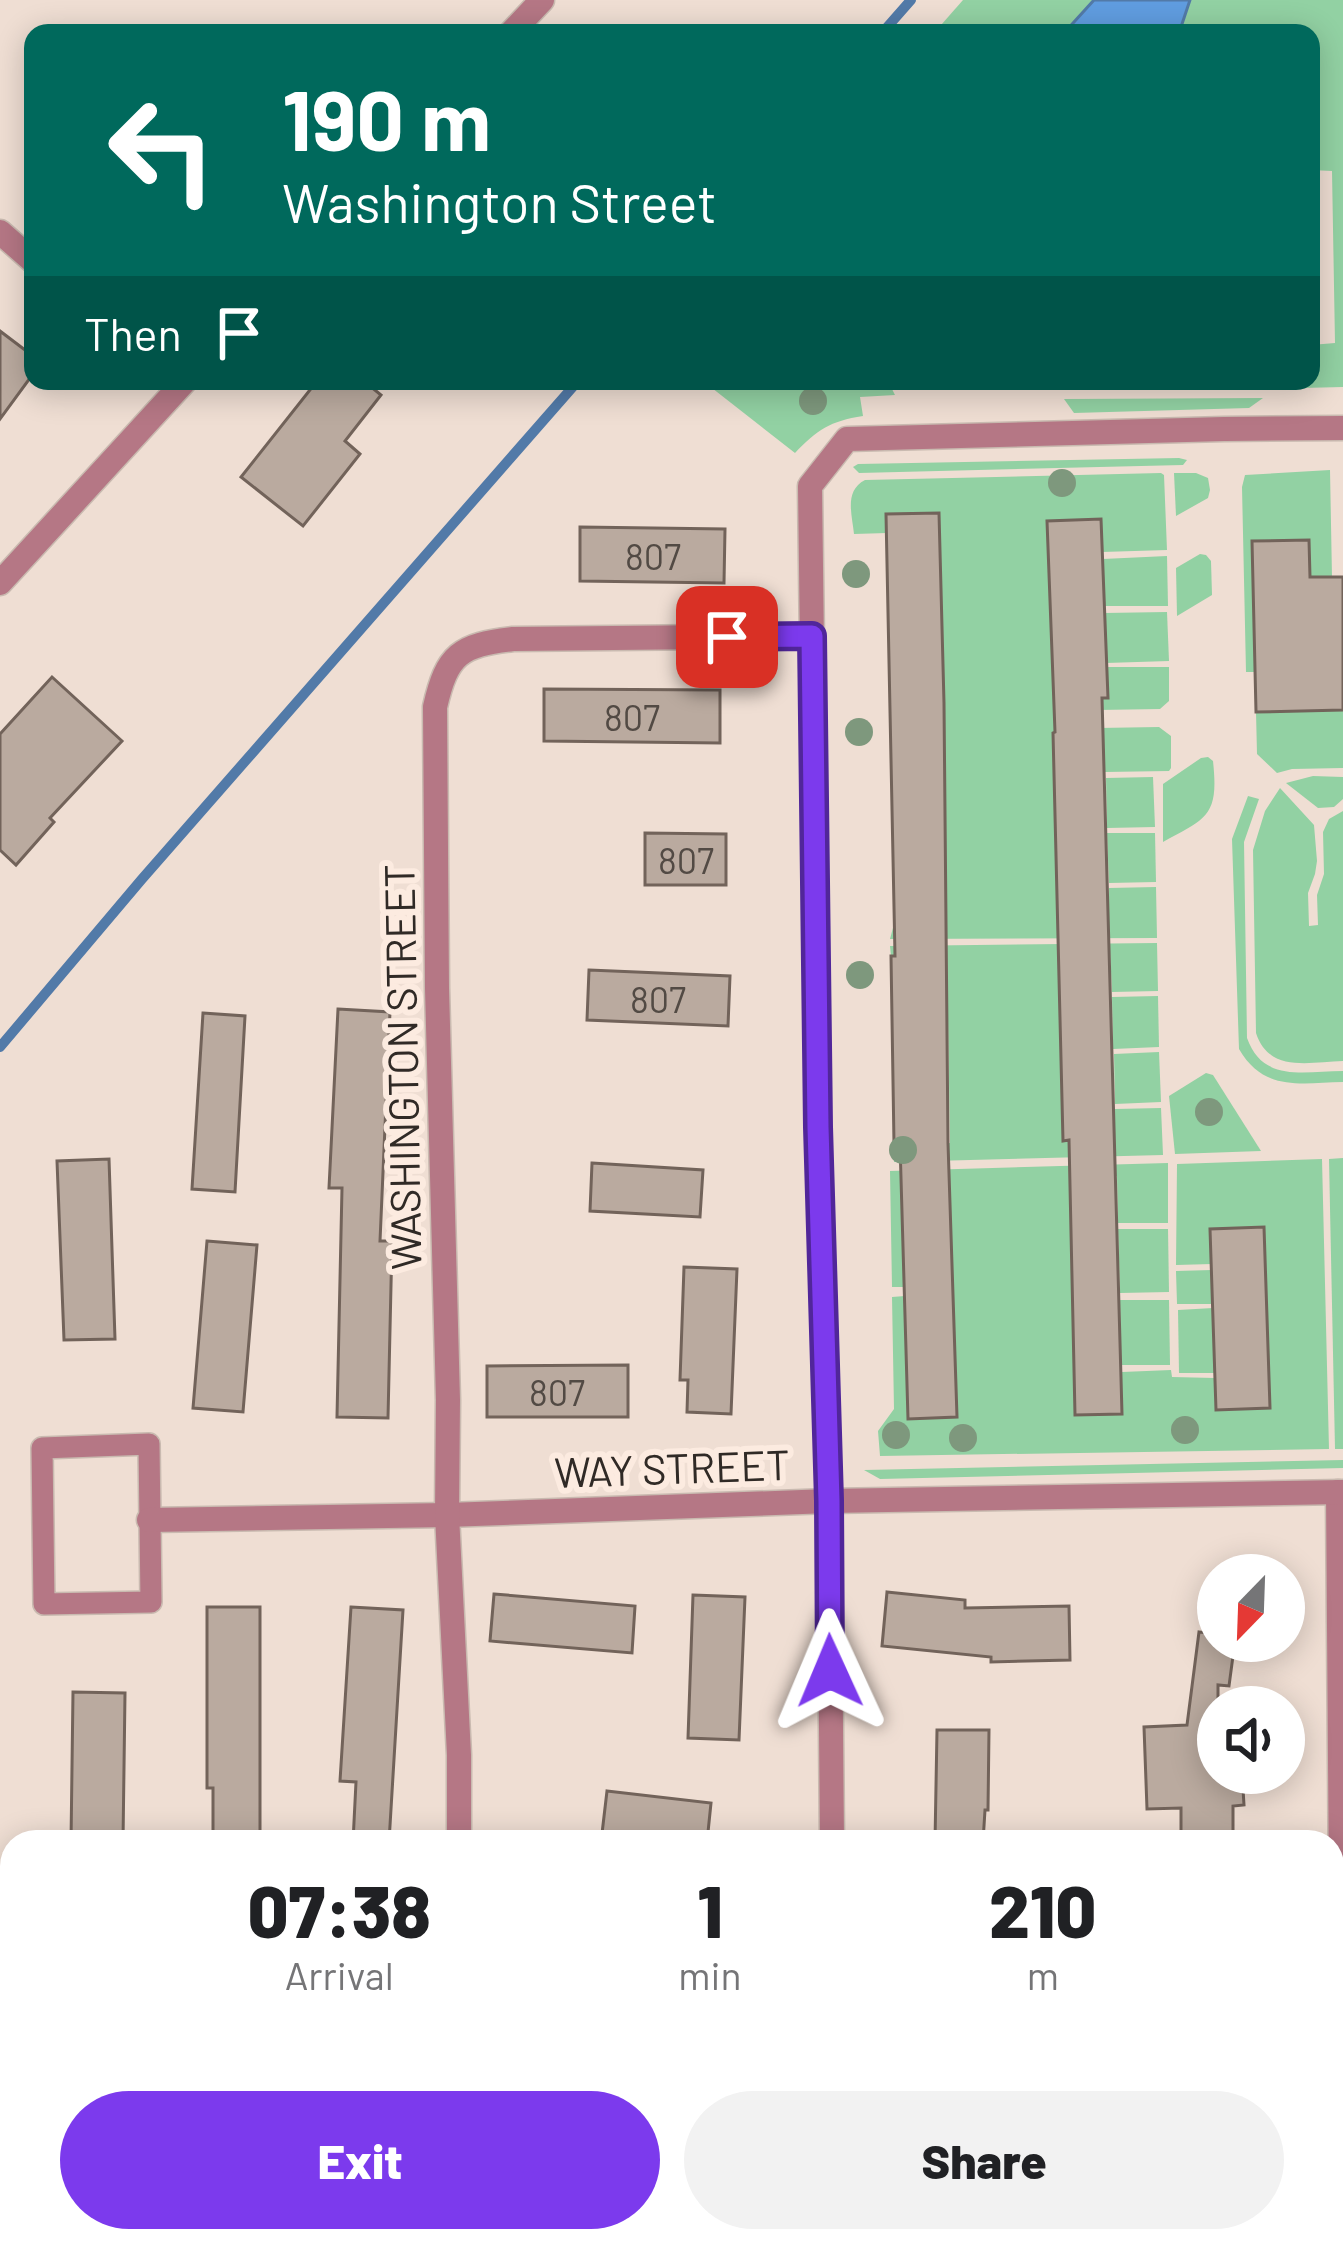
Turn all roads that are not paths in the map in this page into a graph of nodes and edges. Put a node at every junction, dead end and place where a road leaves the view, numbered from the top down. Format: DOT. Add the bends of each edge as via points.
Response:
graph roads {
  1 [pos="542,0"];
  2 [pos="519,24"];
  3 [pos="0,232"];
  4 [pos="24,253"];
  5 [pos="172,390"];
  6 [pos="1343,428"];
  7 [pos="0,584"];
  8 [pos="812,636"];
  9 [pos="1340,1492"];
  10 [pos="829,1501"];
  11 [pos="447,1515"];
  12 [pos="149,1520"];
  13 [pos="459,1830"];
  14 [pos="832,1830"];
  15 [pos="1342,1830"];
  1 -- 2 [label="street"];
  3 -- 4 [label="street"];
  5 -- 7 [label="street"];
  6 -- 8 [label="street" via="847,440 810,486"];
  8 -- 10 [label="street"];
  8 -- 11 [label="street, WASHINGTON STREET" via="485,642 452,659 441,680 435,754"];
  9 -- 10 [label="street, WAY STREET"];
  9 -- 15 [label="street"];
  10 -- 11 [label="street, WAY STREET"];
  10 -- 14 [label="street"];
  11 -- 12 [label="street, WAY STREET"];
  11 -- 13 [label="street, WASHINGTON STREET"];
  12 -- 12 [label="lane" via="149,1444 42,1448 44,1604 151,1602"];
}
